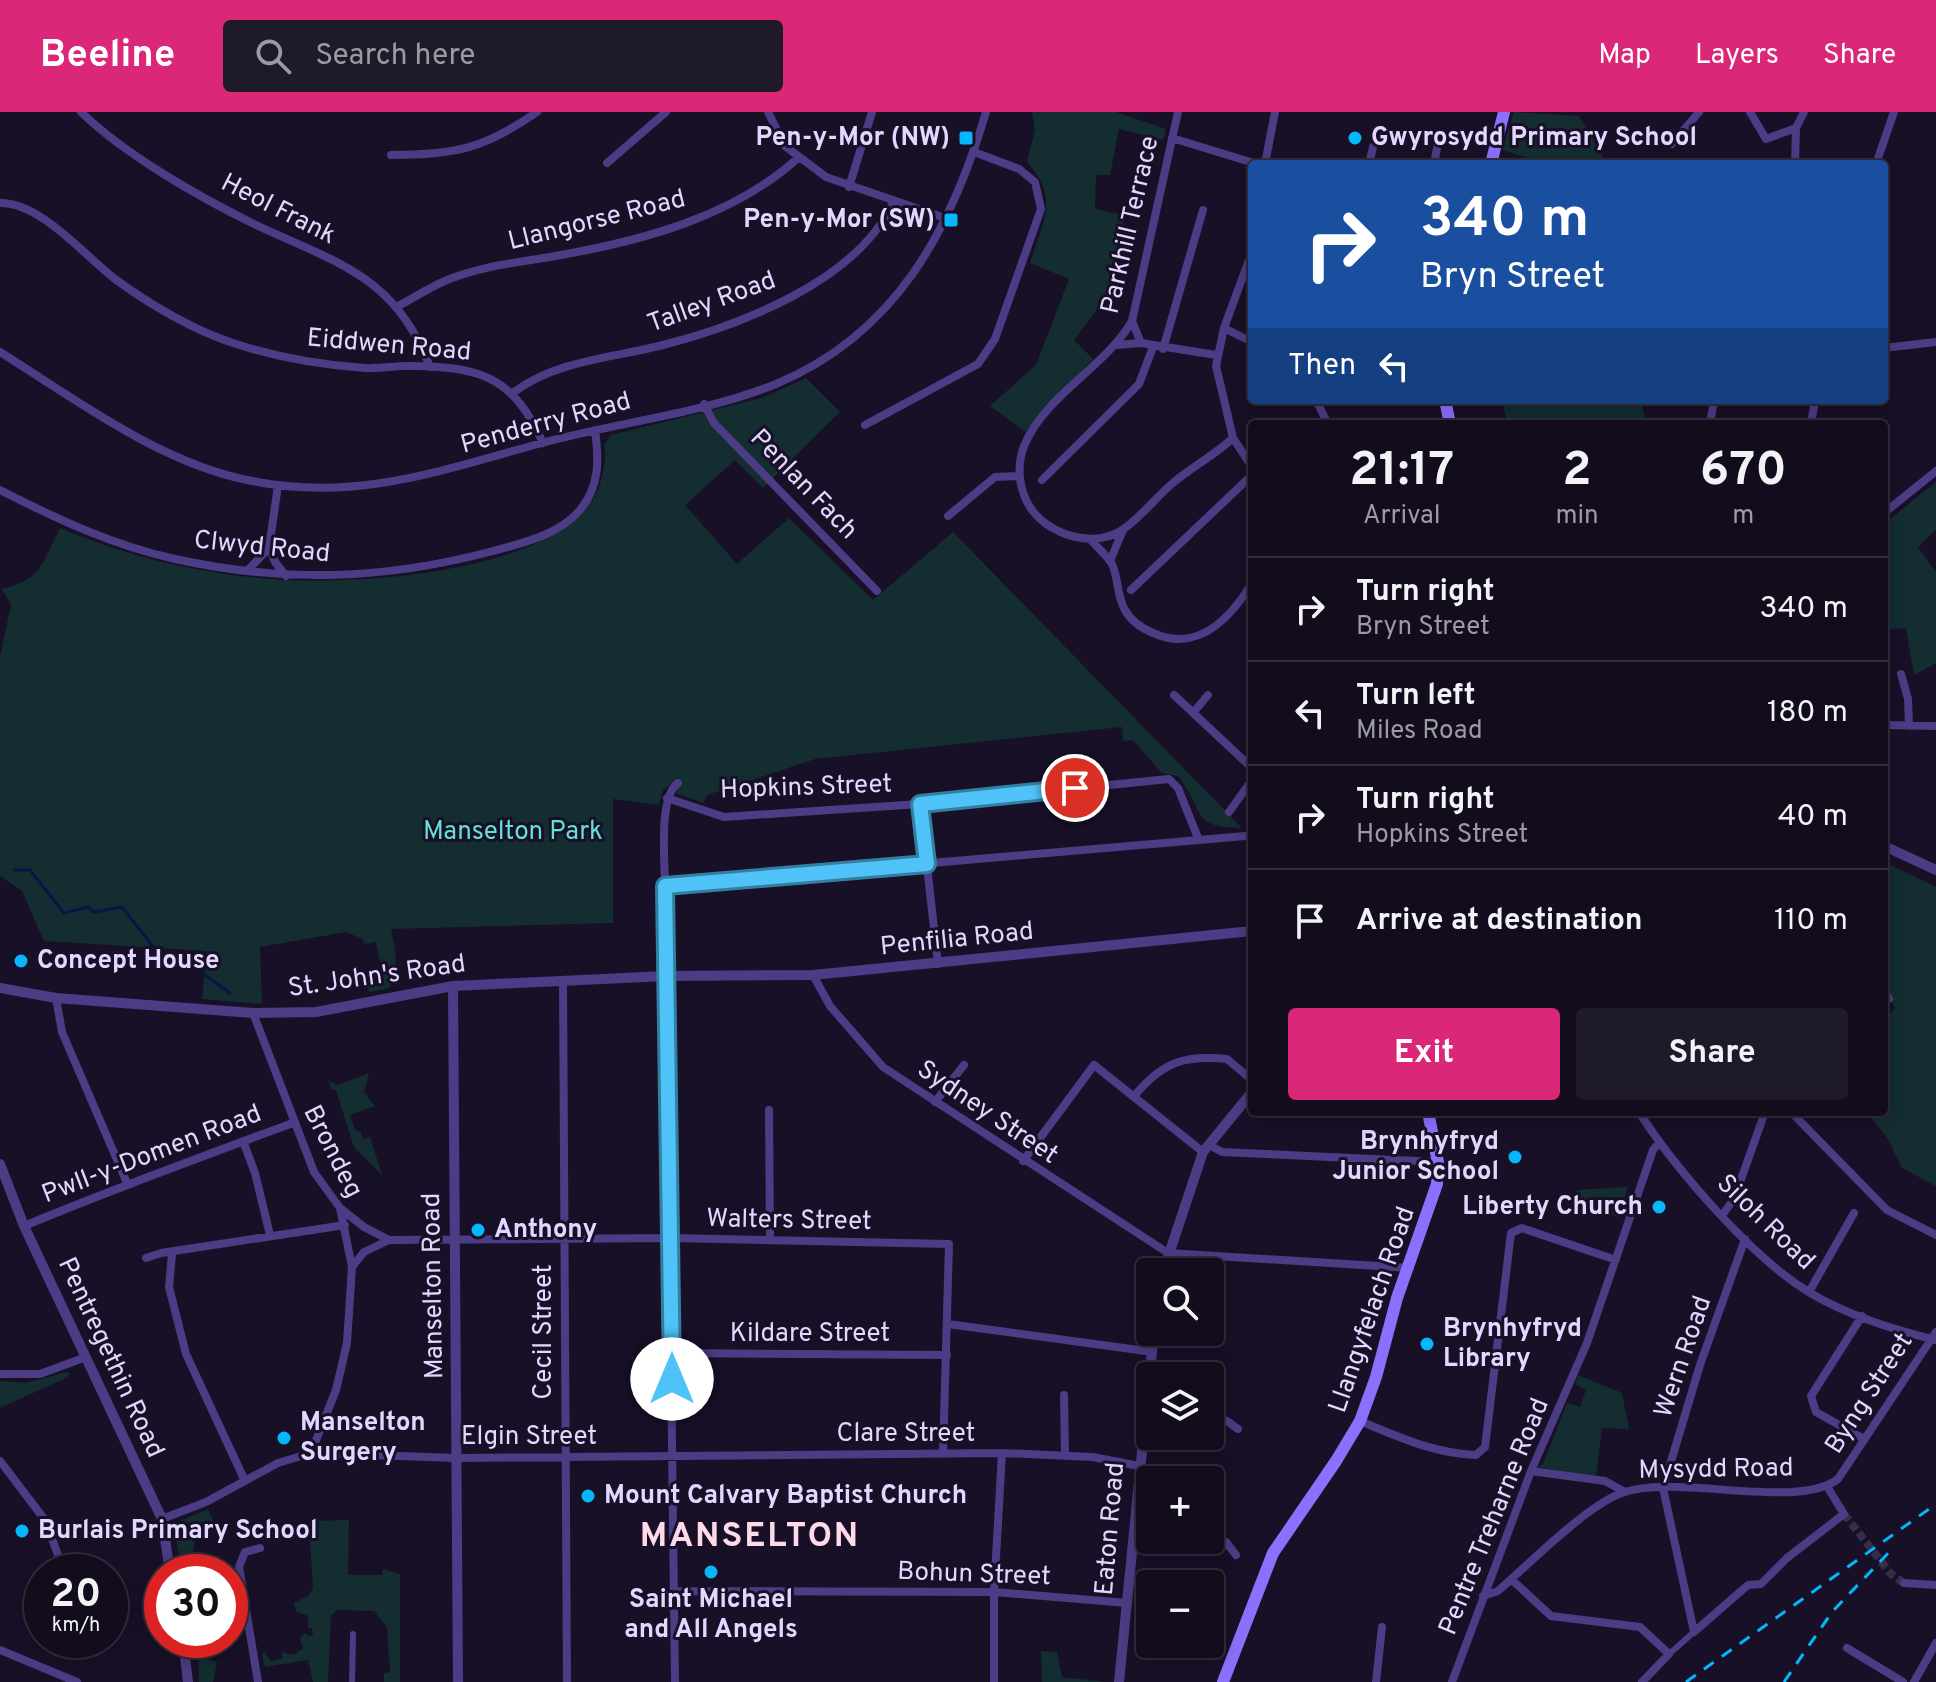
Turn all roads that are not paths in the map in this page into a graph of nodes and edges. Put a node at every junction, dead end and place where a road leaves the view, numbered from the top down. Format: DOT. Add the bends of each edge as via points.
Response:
graph roads {
  1 [pos="81,112"];
  2 [pos="537,112"];
  3 [pos="666,112"];
  4 [pos="768,112"];
  5 [pos="872,112"];
  6 [pos="986,112"];
  7 [pos="1178,112"];
  8 [pos="1275,112"];
  9 [pos="1504,112"];
  10 [pos="1699,112"];
  11 [pos="1750,112"];
  12 [pos="1804,112"];
  13 [pos="1894,112"];
  14 [pos="1796,128"];
  15 [pos="1172,138"];
  16 [pos="1424,144"];
  17 [pos="1672,144"];
  18 [pos="1373,147"];
  19 [pos="974,152"];
  20 [pos="391,155"];
  21 [pos="798,158"];
  22 [pos="1266,160"];
  23 [pos="1370,160"];
  24 [pos="1435,160"];
  25 [pos="1492,160"];
  26 [pos="1795,160"];
  27 [pos="1877,160"];
  28 [pos="1248,161"];
  29 [pos="607,163"];
  30 [pos="849,187"];
  31 [pos="893,202"];
  32 [pos="0,203"];
  33 [pos="1203,210"];
  34 [pos="948,219"];
  35 [pos="1248,263"];
  36 [pos="398,306"];
  37 [pos="1132,321"];
  38 [pos="1224,328"];
  39 [pos="1248,340"];
  40 [pos="1936,342"];
  41 [pos="1141,343"];
  42 [pos="1116,345"];
  43 [pos="1153,347"];
  44 [pos="1888,348"];
  45 [pos="1163,349"];
  46 [pos="0,352"];
  47 [pos="1216,355"];
  48 [pos="430,367"];
  49 [pos="514,392"];
  50 [pos="704,404"];
  51 [pos="865,425"];
  52 [pos="595,430"];
  53 [pos="1233,438"];
  54 [pos="543,443"];
  55 [pos="1248,461"];
  56 [pos="1936,471"];
  57 [pos="1020,476"];
  58 [pos="1248,479"];
  59 [pos="1042,480"];
  60 [pos="278,485"];
  61 [pos="0,490"];
  62 [pos="1888,510"];
  63 [pos="948,516"];
  64 [pos="1123,530"];
  65 [pos="1090,539"];
  66 [pos="269,548"];
  67 [pos="1110,561"];
  68 [pos="248,570"];
  69 [pos="1132,573"];
  70 [pos="286,576"];
  71 [pos="1140,581"];
  72 [pos="1248,589"];
  73 [pos="1131,590"];
  74 [pos="877,591"];
  75 [pos="1901,674"];
  76 [pos="1174,695"];
  77 [pos="1208,695"];
  78 [pos="1193,713"];
  79 [pos="1888,725"];
  80 [pos="1909,726"];
  81 [pos="1936,726"];
  82 [pos="1248,764"];
  83 [pos="678,783"];
  84 [pos="1248,786"];
  85 [pos="667,798"];
  86 [pos="920,804"];
  87 [pos="1229,812"];
  88 [pos="1245,836"];
  89 [pos="1198,838"];
  90 [pos="1888,848"];
  91 [pos="927,864"];
  92 [pos="1936,870"];
  93 [pos="665,886"];
  94 [pos="1248,931"];
  95 [pos="938,964"];
  96 [pos="813,975"];
  97 [pos="665,976"];
  98 [pos="563,981"];
  99 [pos="453,986"];
  100 [pos="0,988"];
  101 [pos="56,998"];
  102 [pos="253,1013"];
  103 [pos="964,1065"];
  104 [pos="1248,1077"];
  105 [pos="1136,1094"];
  106 [pos="1248,1097"];
  107 [pos="935,1102"];
  108 [pos="769,1110"];
  109 [pos="1429,1116"];
  110 [pos="1642,1116"];
  111 [pos="1764,1116"];
  112 [pos="1795,1116"];
  113 [pos="293,1123"];
  114 [pos="243,1141"];
  115 [pos="1659,1143"];
  116 [pos="1206,1148"];
  117 [pos="1023,1161"];
  118 [pos="1438,1162"];
  119 [pos="0,1164"];
  120 [pos="127,1183"];
  121 [pos="340,1208"];
  122 [pos="1854,1213"];
  123 [pos="1723,1214"];
  124 [pos="345,1225"];
  125 [pos="24,1226"];
  126 [pos="270,1235"];
  127 [pos="1936,1235"];
  128 [pos="455,1238"];
  129 [pos="671,1238"];
  130 [pos="1745,1239"];
  131 [pos="389,1240"];
  132 [pos="770,1240"];
  133 [pos="563,1241"];
  134 [pos="1168,1253"];
  135 [pos="172,1254"];
  136 [pos="146,1258"];
  137 [pos="1167,1258"];
  138 [pos="1616,1260"];
  139 [pos="352,1267"];
  140 [pos="1410,1268"];
  141 [pos="1809,1292"];
  142 [pos="1862,1316"];
  143 [pos="948,1324"];
  144 [pos="1934,1337"];
  145 [pos="1153,1346"];
  146 [pos="1153,1352"];
  147 [pos="672,1353"];
  148 [pos="947,1355"];
  149 [pos="86,1357"];
  150 [pos="1152,1362"];
  151 [pos="0,1374"];
  152 [pos="1064,1395"];
  153 [pos="1360,1421"];
  154 [pos="1224,1422"];
  155 [pos="1238,1429"];
  156 [pos="1864,1439"];
  157 [pos="1141,1450"];
  158 [pos="311,1453"];
  159 [pos="1002,1453"];
  160 [pos="943,1454"];
  161 [pos="672,1455"];
  162 [pos="1065,1455"];
  163 [pos="565,1457"];
  164 [pos="458,1458"];
  165 [pos="0,1461"];
  166 [pos="1139,1466"];
  167 [pos="1531,1471"];
  168 [pos="1838,1479"];
  169 [pos="245,1481"];
  170 [pos="1663,1488"];
  171 [pos="1828,1488"];
  172 [pos="1625,1492"];
  173 [pos="1136,1500"];
  174 [pos="162,1519"];
  175 [pos="1234,1534"];
  176 [pos="1226,1542"];
  177 [pos="260,1548"];
  178 [pos="59,1554"];
  179 [pos="167,1554"];
  180 [pos="1236,1555"];
  181 [pos="1511,1579"];
  182 [pos="1904,1583"];
  183 [pos="1936,1585"];
  184 [pos="675,1591"];
  185 [pos="994,1592"];
  186 [pos="1483,1596"];
  187 [pos="1127,1603"];
  188 [pos="1382,1627"];
  189 [pos="1694,1632"];
  190 [pos="353,1634"];
  191 [pos="1936,1643"];
  192 [pos="1847,1648"];
  193 [pos="0,1650"];
  194 [pos="1669,1654"];
  195 [pos="185,1658"];
  196 [pos="77,1682"];
  197 [pos="188,1682"];
  198 [pos="258,1682"];
  199 [pos="352,1682"];
  200 [pos="458,1682"];
  201 [pos="567,1682"];
  202 [pos="675,1682"];
  203 [pos="994,1682"];
  204 [pos="1119,1682"];
  205 [pos="1223,1682"];
  206 [pos="1376,1682"];
  207 [pos="1452,1682"];
  208 [pos="1642,1682"];
  209 [pos="1903,1682"];
  210 [pos="1914,1682"];
  1 -- 36 [label="street, Heol Frank" via="137,156 255,224 350,270"];
  2 -- 20 [label="street" via="489,142 447,154"];
  3 -- 29 [label="street"];
  4 -- 21 [label="street" via="785,146"];
  5 -- 30 [label="street"];
  6 -- 19 [label="street, Penderry Road"];
  7 -- 15 [label="street, Parkhill Terrace"];
  8 -- 22 [label="street"];
  9 -- 25 [label="main road"];
  10 -- 17 [label="street"];
  11 -- 14 [label="street" via="1766,139"];
  12 -- 14 [label="street"];
  13 -- 27 [label="street"];
  14 -- 26 [label="street"];
  15 -- 28 [label="street"];
  15 -- 37 [label="street, Parkhill Terrace"];
  16 -- 24 [label="street" via="1438,142"];
  18 -- 23 [label="street"];
  19 -- 34 [label="street, Penderry Road"];
  19 -- 51 [label="street" via="1019,169 1035,182 1041,209 995,339 978,364"];
  21 -- 30 [label="street"];
  21 -- 36 [label="street, Llangorse Road" via="740,202 578,252 478,270"];
  30 -- 31 [label="street"];
  31 -- 34 [label="street"];
  31 -- 49 [label="street, Talley Road" via="864,246 842,266 795,293 697,334 558,369"];
  32 -- 48 [label="street, Eiddwen Road" via="46,221 115,279 231,342 288,358 367,368"];
  33 -- 45 [label="street"];
  34 -- 50 [label="street, Penderry Road" via="912,278 849,340 776,383"];
  35 -- 38 [label="street"];
  36 -- 48 [label="street, Heol Frank"];
  37 -- 41 [label="street"];
  37 -- 42 [label="street, Parkhill Terrace"];
  38 -- 39 [label="street"];
  38 -- 47 [label="street"];
  40 -- 44 [label="street"];
  41 -- 42 [label="street"];
  41 -- 43 [label="street"];
  42 -- 57 [label="street, Parkhill Terrace" via="1032,432 1024,446"];
  43 -- 45 [label="street"];
  43 -- 59 [label="street" via="1139,384"];
  45 -- 47 [label="street"];
  46 -- 60 [label="street, Penderry Road" via="172,454 249,481"];
  47 -- 53 [label="street"];
  48 -- 49 [label="street, Eiddwen Road" via="479,372"];
  49 -- 54 [label="street, Eiddwen Road"];
  50 -- 52 [label="street, Penderry Road"];
  50 -- 74 [label="street, Penlan Fach" via="714,423"];
  52 -- 54 [label="street, Penderry Road"];
  52 -- 70 [label="street, Clwyd Road" via="599,461 594,486 580,510 552,531 448,563 377,575"];
  53 -- 55 [label="street"];
  53 -- 64 [label="street" via="1177,479"];
  54 -- 60 [label="street, Penderry Road" via="377,486"];
  56 -- 62 [label="street"];
  57 -- 63 [label="street" via="995,477"];
  57 -- 65 [label="street" via="1025,501 1051,529"];
  58 -- 71 [label="street"];
  60 -- 66 [label="street"];
  61 -- 68 [label="street, Clwyd Road" via="100,538 176,559"];
  64 -- 65 [label="street"];
  64 -- 67 [label="street"];
  65 -- 67 [label="street"];
  66 -- 68 [label="street"];
  66 -- 70 [label="street"];
  67 -- 72 [label="street" via="1126,613 1142,628 1182,640 1203,636 1226,620"];
  68 -- 70 [label="street, Clwyd Road"];
  69 -- 71 [label="street"];
  71 -- 73 [label="street"];
  75 -- 80 [label="street"];
  76 -- 78 [label="street"];
  77 -- 78 [label="street"];
  78 -- 82 [label="street"];
  79 -- 80 [label="street"];
  80 -- 81 [label="street"];
  83 -- 85 [label="street"];
  84 -- 87 [label="street"];
  85 -- 86 [label="street, Hopkins Street" via="724,817"];
  85 -- 93 [label="street"];
  86 -- 89 [label="street, Hopkins Street" via="1169,779 1178,788"];
  86 -- 91 [label="street"];
  88 -- 89 [label="street"];
  89 -- 91 [label="street"];
  90 -- 92 [label="street"];
  91 -- 93 [label="street"];
  91 -- 95 [label="street"];
  93 -- 97 [label="street"];
  94 -- 95 [label="street, Penfilia Road"];
  95 -- 96 [label="street, Penfilia Road"];
  96 -- 97 [label="street, Penfilia Road"];
  96 -- 107 [label="street, Sydney Street" via="830,1006 883,1067"];
  97 -- 98 [label="street, St. John's Road"];
  97 -- 129 [label="street"];
  98 -- 99 [label="street, St. John's Road"];
  98 -- 133 [label="street, Cecil Street"];
  99 -- 102 [label="street, St. John's Road" via="316,1012"];
  99 -- 128 [label="street, Manselton Road"];
  100 -- 101 [label="street, St. John's Road"];
  101 -- 102 [label="street, St. John's Road"];
  101 -- 120 [label="street" via="62,1032"];
  102 -- 113 [label="street, Brondeg"];
  103 -- 107 [label="street"];
  104 -- 105 [label="street" via="1227,1059 1167,1064"];
  105 -- 116 [label="street"];
  105 -- 117 [label="street" via="1094,1065"];
  106 -- 116 [label="street"];
  107 -- 117 [label="street, Sydney Street"];
  108 -- 132 [label="street"];
  109 -- 118 [label="main road, Llangyfelach Road"];
  110 -- 115 [label="street, Siloh Road"];
  111 -- 123 [label="street" via="1734,1199"];
  112 -- 127 [label="street" via="1887,1210"];
  113 -- 114 [label="street, Pwll-y-Domen Road"];
  113 -- 121 [label="street, Brondeg" via="314,1172"];
  114 -- 120 [label="street, Pwll-y-Domen Road"];
  114 -- 126 [label="street"];
  115 -- 123 [label="street, Siloh Road"];
  115 -- 138 [label="street, Pentre Treharne Road"];
  116 -- 118 [label="street"];
  116 -- 134 [label="street"];
  117 -- 134 [label="street, Sydney Street"];
  118 -- 140 [label="main road, Llangyfelach Road" via="1433,1206"];
  119 -- 125 [label="street, Pentregethin Road"];
  120 -- 125 [label="street, Pwll-y-Domen Road"];
  121 -- 124 [label="street, Brondeg"];
  121 -- 131 [label="street"];
  122 -- 141 [label="street"];
  123 -- 130 [label="street, Siloh Road"];
  124 -- 126 [label="street"];
  124 -- 139 [label="street, Brondeg"];
  125 -- 149 [label="street, Pentregethin Road"];
  126 -- 135 [label="street"];
  128 -- 131 [label="street, Walters Street"];
  128 -- 133 [label="street, Walters Street"];
  128 -- 164 [label="street, Manselton Road"];
  129 -- 132 [label="street, Walters Street"];
  129 -- 133 [label="street, Walters Street"];
  129 -- 147 [label="street"];
  130 -- 141 [label="street, Siloh Road"];
  130 -- 170 [label="street, Wern Road"];
  131 -- 139 [label="street" via="364,1252"];
  132 -- 143 [label="street, Walters Street" via="949,1244"];
  133 -- 163 [label="street, Cecil Street"];
  134 -- 137 [label="street"];
  134 -- 140 [label="street"];
  135 -- 136 [label="street"];
  135 -- 169 [label="street" via="169,1287 186,1354"];
  138 -- 153 [label="street" via="1522,1228 1511,1233 1485,1447 1476,1455 1458,1455"];
  138 -- 167 [label="street, Pentre Treharne Road" via="1587,1343"];
  139 -- 158 [label="street, Brondeg" via="347,1343 336,1390"];
  140 -- 153 [label="main road, Llangyfelach Road"];
  141 -- 142 [label="street, Siloh Road"];
  142 -- 144 [label="street, Siloh Road"];
  142 -- 156 [label="street" via="1811,1396 1816,1412"];
  143 -- 146 [label="street"];
  143 -- 148 [label="street"];
  144 -- 156 [label="street, Byng Street"];
  145 -- 146 [label="street, Eaton Road"];
  146 -- 150 [label="street, Eaton Road"];
  147 -- 148 [label="street, Kildare Street"];
  147 -- 161 [label="street"];
  148 -- 160 [label="street"];
  149 -- 151 [label="street" via="40,1374"];
  149 -- 174 [label="street, Pentregethin Road"];
  152 -- 162 [label="street"];
  153 -- 205 [label="main road, Llangyfelach Road" via="1273,1553"];
  154 -- 155 [label="street"];
  156 -- 168 [label="street, Byng Street"];
  157 -- 166 [label="street, Eaton Road"];
  158 -- 164 [label="street, Elgin Street"];
  158 -- 169 [label="street, Elgin Street"];
  159 -- 160 [label="street, Clare Street"];
  159 -- 162 [label="street, Clare Street"];
  159 -- 185 [label="street"];
  160 -- 161 [label="street, Clare Street"];
  161 -- 163 [label="street, Elgin Street"];
  161 -- 184 [label="street"];
  162 -- 166 [label="street, Clare Street"];
  163 -- 164 [label="street, Elgin Street"];
  163 -- 201 [label="street, Cecil Street"];
  164 -- 200 [label="street, Manselton Road"];
  165 -- 178 [label="street" via="45,1520"];
  167 -- 172 [label="street" via="1605,1481"];
  167 -- 186 [label="street, Pentre Treharne Road"];
  168 -- 171 [label="street, Mysydd Road"];
  169 -- 174 [label="street, Elgin Street"];
  170 -- 171 [label="street, Mysydd Road" via="1761,1493"];
  170 -- 172 [label="street, Mysydd Road"];
  170 -- 189 [label="street"];
  171 -- 189 [label="street" via="1844,1514"];
  172 -- 181 [label="street, Mysydd Road" via="1601,1505"];
  173 -- 187 [label="street, Eaton Road"];
  174 -- 179 [label="street, Pentregethin Road"];
  175 -- 176 [label="street"];
  176 -- 180 [label="street"];
  177 -- 198 [label="street" via="245,1552 239,1564"];
  181 -- 186 [label="street, Mysydd Road"];
  181 -- 194 [label="street" via="1551,1616 1640,1627"];
  182 -- 183 [label="street"];
  184 -- 185 [label="street, Bohun Street"];
  184 -- 202 [label="street"];
  185 -- 187 [label="street, Bohun Street"];
  185 -- 203 [label="street"];
  186 -- 207 [label="street, Pentre Treharne Road"];
  187 -- 204 [label="street, Eaton Road"];
  188 -- 206 [label="street"];
  189 -- 194 [label="street"];
  190 -- 199 [label="street"];
  191 -- 210 [label="street"];
  192 -- 209 [label="street"];
  193 -- 196 [label="street"];
  194 -- 208 [label="street"];
  195 -- 197 [label="street"];
}
